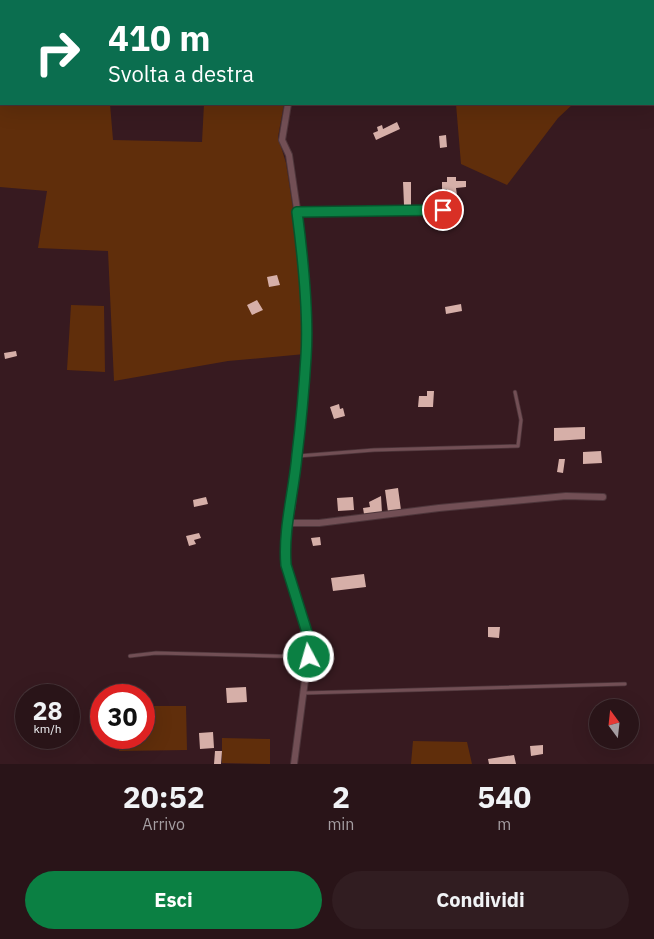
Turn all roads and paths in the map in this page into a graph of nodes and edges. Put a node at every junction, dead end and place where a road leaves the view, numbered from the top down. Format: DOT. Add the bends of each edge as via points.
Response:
graph roads {
  1 [pos="288,105"];
  2 [pos="458,210"];
  3 [pos="297,212"];
  4 [pos="515,392"];
  5 [pos="297,456"];
  6 [pos="602,497"];
  7 [pos="288,523"];
  8 [pos="130,656"];
  9 [pos="309,657"];
  10 [pos="625,684"];
  11 [pos="303,693"];
  12 [pos="294,764"];
  1 -- 3 [label="street" via="282,140 289,155"];
  2 -- 3 [label="lane"];
  3 -- 5 [label="street" via="303,265 306,356"];
  4 -- 5 [label="lane" via="521,420 518,446 374,450"];
  5 -- 7 [label="street"];
  6 -- 7 [label="street" via="566,496 319,523"];
  7 -- 9 [label="street" via="286,565 310,642"];
  8 -- 9 [label="lane" via="156,653"];
  9 -- 11 [label="street"];
  10 -- 11 [label="lane"];
  11 -- 12 [label="street"];
}
